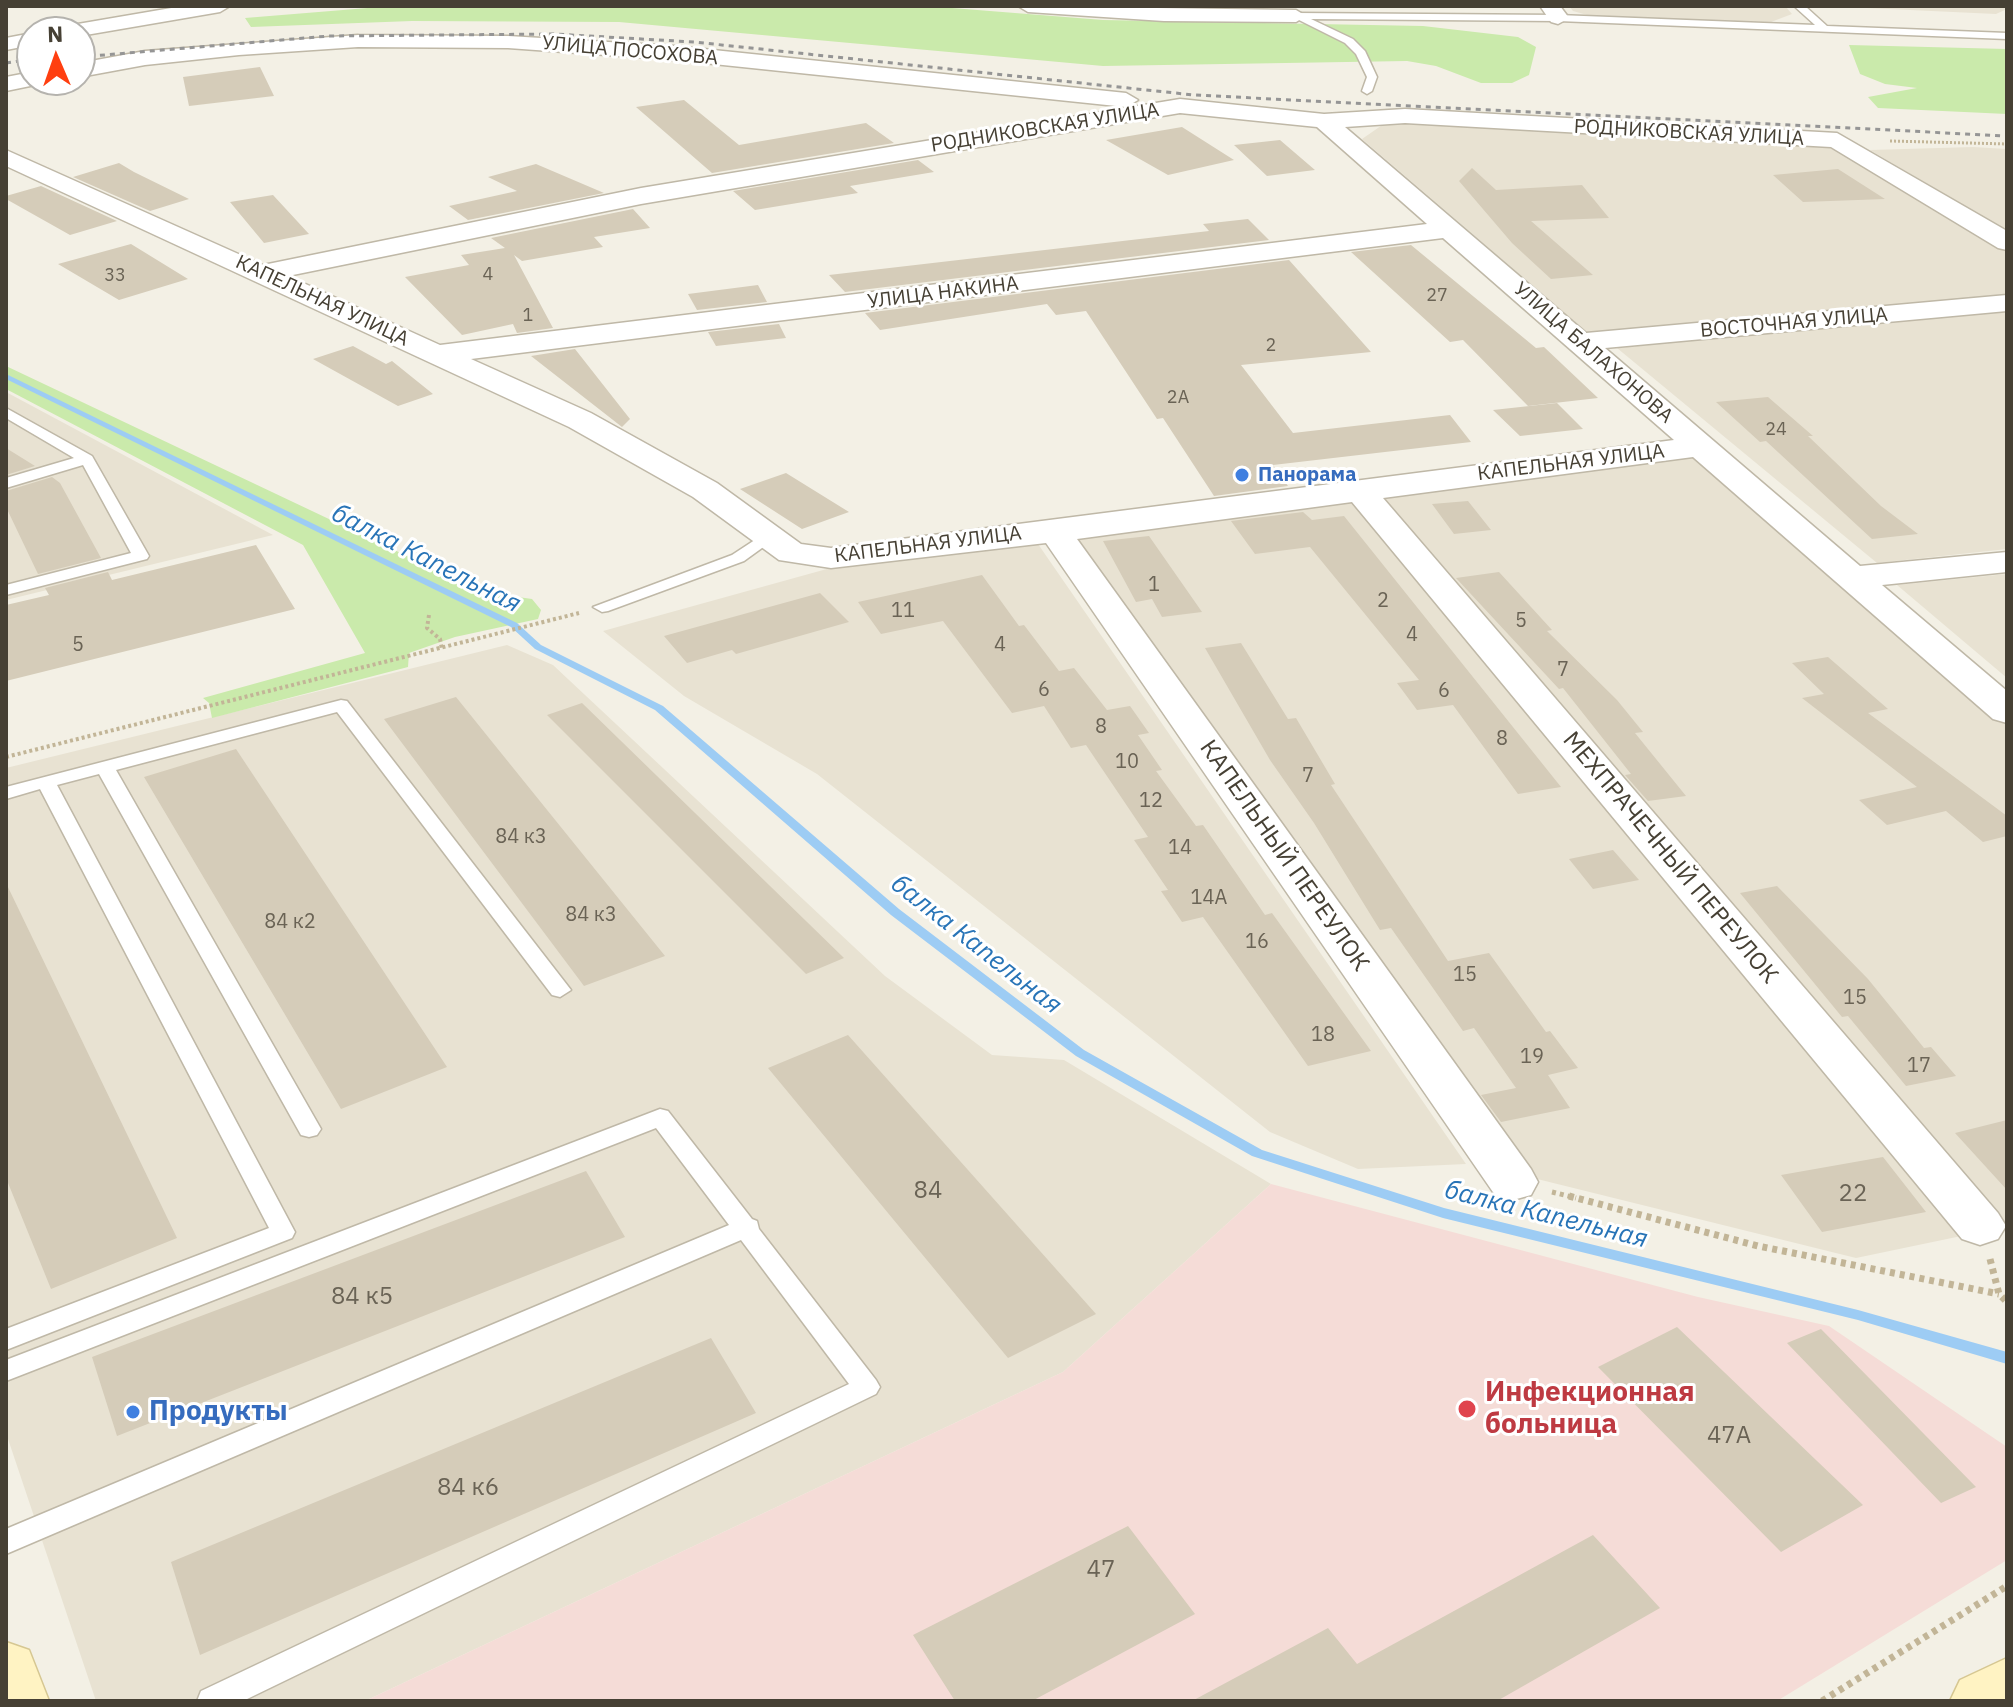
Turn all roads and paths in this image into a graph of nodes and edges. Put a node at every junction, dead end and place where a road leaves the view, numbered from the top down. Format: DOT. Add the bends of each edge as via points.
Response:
graph roads {
  1 [pos="220,6"];
  2 [pos="1028,6"];
  3 [pos="1799,6"];
  4 [pos="1290,11"];
  5 [pos="1554,12"];
  6 [pos="96,22"];
  7 [pos="1824,28"];
  8 [pos="2007,36"];
  9 [pos="96,67"];
  10 [pos="1367,91"];
  11 [pos="1180,106"];
  12 [pos="1324,121"];
  13 [pos="1837,140"];
  14 [pos="2007,144"];
  15 [pos="6,157"];
  16 [pos="1450,229"];
  17 [pos="2007,242"];
  18 [pos="262,273"];
  19 [pos="2007,303"];
  20 [pos="1580,342"];
  21 [pos="437,354"];
  22 [pos="6,412"];
  23 [pos="1701,446"];
  24 [pos="87,459"];
  25 [pos="6,483"];
  26 [pos="1359,490"];
  27 [pos="1054,530"];
  28 [pos="767,537"];
  29 [pos="2007,562"];
  30 [pos="1852,577"];
  31 [pos="6,590"];
  32 [pos="602,607"];
  33 [pos="429,615"];
  34 [pos="556,620"];
  35 [pos="442,649"];
  36 [pos="2007,711"];
  37 [pos="6,757"];
  38 [pos="105,767"];
  39 [pos="46,782"];
  40 [pos="6,793"];
  41 [pos="560,990"];
  42 [pos="309,1129"];
  43 [pos="1513,1182"];
  44 [pos="1980,1226"];
  45 [pos="748,1227"];
  46 [pos="1999,1294"];
  47 [pos="2007,1302"];
  48 [pos="6,1340"];
  49 [pos="6,1371"];
  50 [pos="6,1542"];
  51 [pos="2007,1586"];
  52 [pos="6,1671"];
  53 [pos="2007,1688"];
  54 [pos="16,1701"];
  55 [pos="212,1701"];
  56 [pos="1822,1701"];
  57 [pos="1983,1701"];
  1 -- 6 [label="street"];
  2 -- 4 [label="street" via="1164,15"];
  3 -- 7 [label="lane"];
  4 -- 5 [label="lane"];
  4 -- 10 [label="lane" via="1349,41 1361,53 1372,77"];
  5 -- 7 [label="lane"];
  7 -- 8 [label="lane"];
  9 -- 11 [label="street, УЛИЦА ПОСОХОВА" via="239,48 358,41 508,42 675,53"];
  11 -- 12 [label="street, РОДНИКОВСКАЯ УЛИЦА"];
  11 -- 18 [label="street, РОДНИКОВСКАЯ УЛИЦА" via="641,196"];
  12 -- 13 [label="street, РОДНИКОВСКАЯ УЛИЦА" via="1405,116"];
  12 -- 16 [label="street, УЛИЦА БАЛАХОНОВА"];
  13 -- 14 [label="path"];
  13 -- 17 [label="street"];
  15 -- 18 [label="street, КАПЕЛЬНАЯ УЛИЦА"];
  16 -- 20 [label="street, УЛИЦА БАЛАХОНОВА"];
  16 -- 21 [label="street, УЛИЦА НАКИНА"];
  18 -- 21 [label="street, КАПЕЛЬНАЯ УЛИЦА"];
  19 -- 20 [label="street, ВОСТОЧНАЯ УЛИЦА"];
  20 -- 23 [label="street, УЛИЦА БАЛАХОНОВА"];
  21 -- 28 [label="street, КАПЕЛЬНАЯ УЛИЦА" via="580,420 705,490"];
  22 -- 24 [label="lane"];
  23 -- 26 [label="street, КАПЕЛЬНАЯ УЛИЦА"];
  23 -- 30 [label="street, УЛИЦА БАЛАХОНОВА"];
  24 -- 25 [label="lane"];
  24 -- 31 [label="lane" via="141,556"];
  26 -- 27 [label="street, КАПЕЛЬНАЯ УЛИЦА"];
  26 -- 44 [label="street, МЕХПРАЧЕЧНЫЙ ПЕРЕУЛОК"];
  27 -- 28 [label="street, КАПЕЛЬНАЯ УЛИЦА" via="831,558 791,553"];
  27 -- 43 [label="street, КАПЕЛЬНЫЙ ПЕРЕУЛОК"];
  28 -- 32 [label="lane" via="738,558"];
  29 -- 30 [label="street"];
  30 -- 36 [label="street, УЛИЦА БАЛАХОНОВА"];
  33 -- 35 [label="path" via="427,628 440,639"];
  34 -- 35 [label="path"];
  35 -- 37 [label="path"];
  38 -- 39 [label="lane"];
  38 -- 41 [label="lane" via="341,705"];
  38 -- 42 [label="lane"];
  39 -- 40 [label="lane"];
  39 -- 48 [label="lane" via="283,1232"];
  43 -- 46 [label="path" via="1758,1246"];
  44 -- 46 [label="path"];
  45 -- 49 [label="lane" via="660,1117"];
  45 -- 50 [label="lane"];
  45 -- 55 [label="lane" via="867,1387"];
  46 -- 47 [label="path"];
  51 -- 56 [label="path"];
  52 -- 54 [label="main road"];
  53 -- 57 [label="main road"];
}
